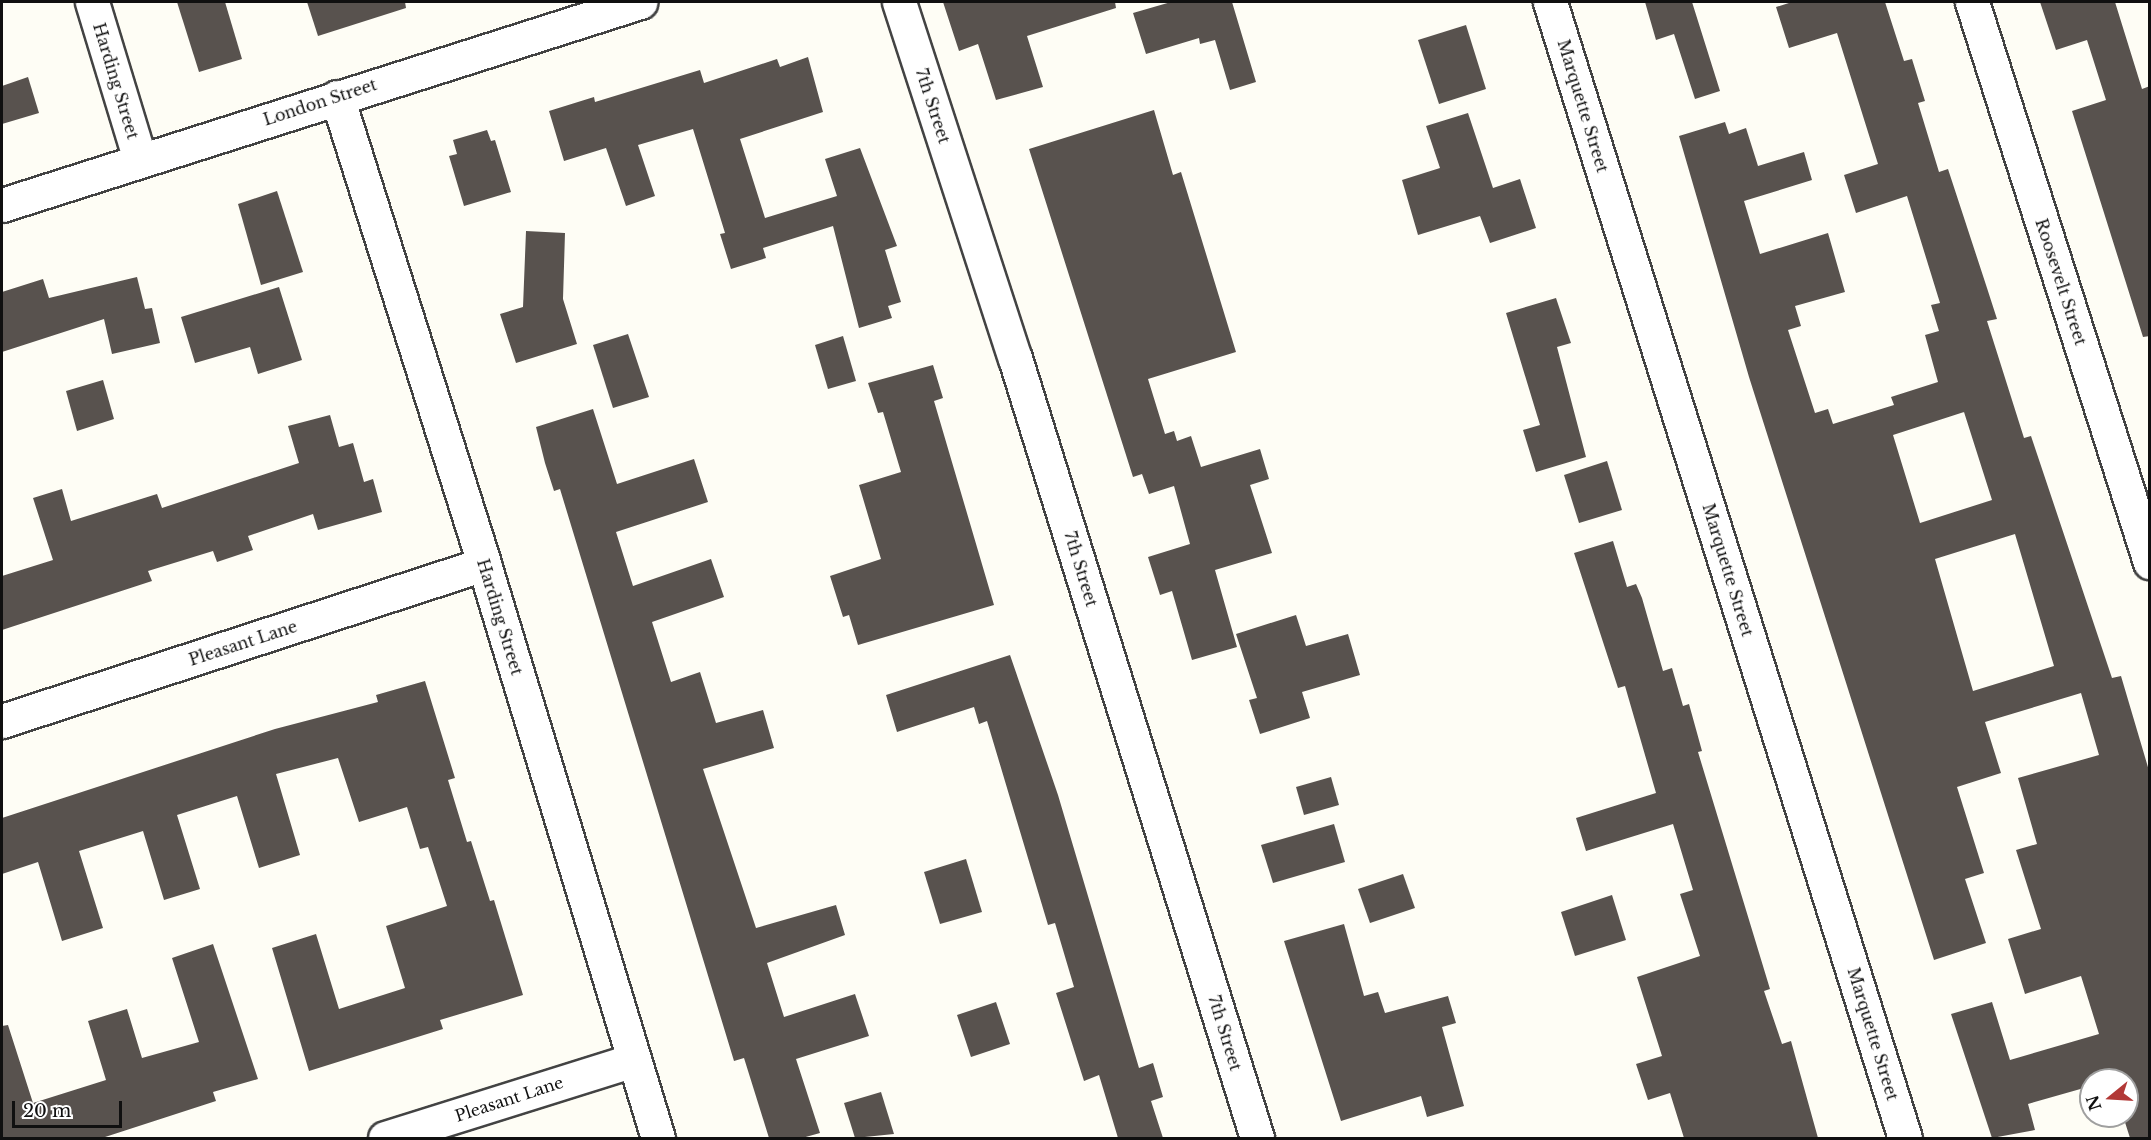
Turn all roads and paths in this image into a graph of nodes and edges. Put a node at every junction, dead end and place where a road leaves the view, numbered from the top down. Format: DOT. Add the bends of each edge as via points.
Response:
graph roads {
  1 [pos="92,2"];
  2 [pos="640,2"];
  3 [pos="899,2"];
  4 [pos="1550,2"];
  5 [pos="1972,2"];
  6 [pos="337,97"];
  7 [pos="140,160"];
  8 [pos="2,204"];
  9 [pos="2150,562"];
  10 [pos="484,564"];
  11 [pos="2,721"];
  12 [pos="634,1059"];
  13 [pos="385,1138"];
  14 [pos="658,1138"];
  15 [pos="1257,1138"];
  16 [pos="1905,1138"];
  1 -- 7 [label="street, Harding Street"];
  2 -- 6 [label="street, London Street"];
  3 -- 15 [label="street, 7th Street" via="1015,358"];
  4 -- 16 [label="street, Marquette Street"];
  5 -- 9 [label="street, Roosevelt Street"];
  6 -- 7 [label="street, London Street"];
  6 -- 10 [label="street, Harding Street"];
  7 -- 8 [label="street, London Street"];
  10 -- 11 [label="street, Pleasant Lane"];
  10 -- 12 [label="street, Harding Street"];
  12 -- 13 [label="street, Pleasant Lane"];
  12 -- 14 [label="street, Harding Street"];
}
